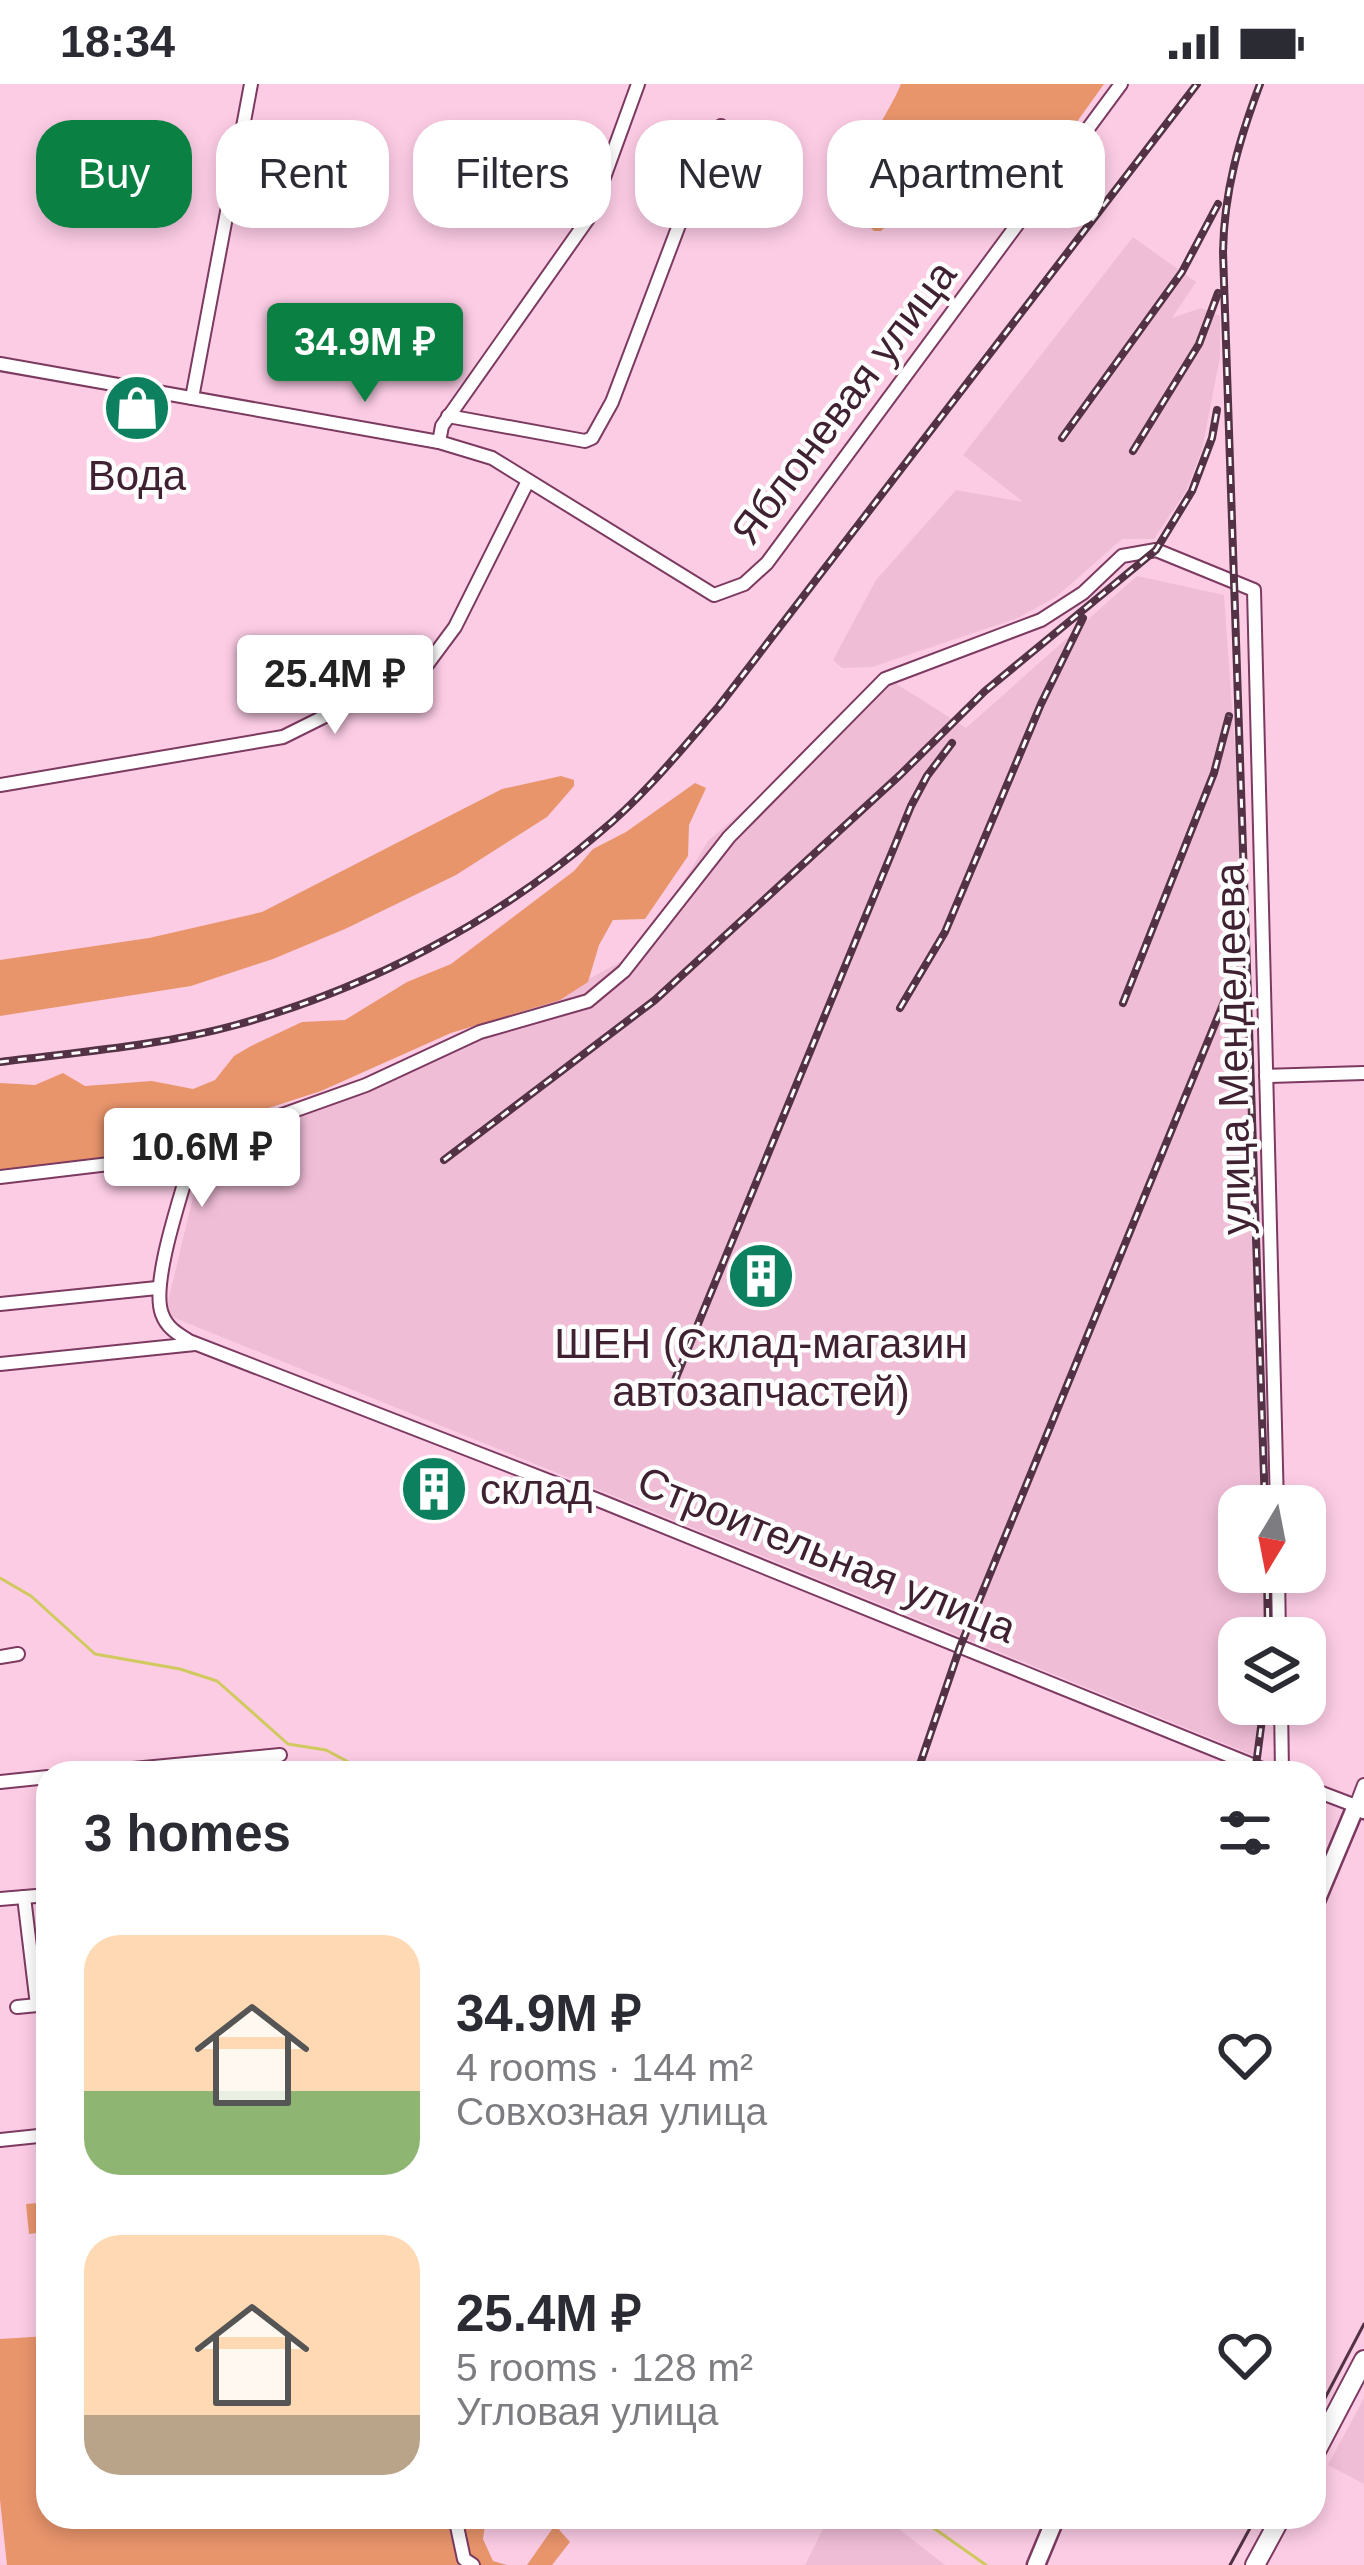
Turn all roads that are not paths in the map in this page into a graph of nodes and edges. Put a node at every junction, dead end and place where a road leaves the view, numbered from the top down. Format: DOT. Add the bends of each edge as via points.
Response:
graph roads {
  1 [pos="251,84"];
  2 [pos="638,84"];
  3 [pos="1121,84"];
  4 [pos="678,228"];
  5 [pos="0,364"];
  6 [pos="192,398"];
  7 [pos="448,416"];
  8 [pos="439,442"];
  9 [pos="528,481"];
  10 [pos="0,785"];
  11 [pos="1364,1073"];
  12 [pos="1266,1076"];
  13 [pos="193,1154"];
  14 [pos="0,1177"];
  15 [pos="158,1288"];
  16 [pos="0,1304"];
  17 [pos="196,1343"];
  18 [pos="0,1350"];
  19 [pos="1,1364"];
  20 [pos="1276,1485"];
  21 [pos="18,1654"];
  22 [pos="0,1657"];
  23 [pos="1281,1725"];
  24 [pos="280,1755"];
  25 [pos="217,1761"];
  26 [pos="1242,1761"];
  27 [pos="1282,1761"];
  28 [pos="36,1778"];
  29 [pos="0,1782"];
  30 [pos="1364,1785"];
  31 [pos="1326,1795"];
  32 [pos="1360,1808"];
  33 [pos="1326,1880"];
  34 [pos="36,1896"];
  35 [pos="24,1897"];
  36 [pos="0,1898"];
  37 [pos="36,1969"];
  38 [pos="36,2005"];
  39 [pos="17,2007"];
  40 [pos="36,2136"];
  41 [pos="0,2140"];
  42 [pos="1364,2360"];
  43 [pos="1326,2432"];
  44 [pos="458,2529"];
  45 [pos="1051,2529"];
  46 [pos="1275,2529"];
  47 [pos="472,2565"];
  48 [pos="1036,2565"];
  49 [pos="1256,2565"];
  1 -- 6 [label="street"];
  2 -- 7 [label="street" via="590,216"];
  3 -- 9 [label="street, Яблоневая улица" via="744,584 714,595"];
  4 -- 7 [label="street" via="592,438"];
  5 -- 6 [label="street"];
  6 -- 8 [label="street"];
  7 -- 8 [label="street"];
  8 -- 9 [label="street" via="492,458"];
  9 -- 10 [label="street" via="455,627 426,666 283,737"];
  11 -- 12 [label="street"];
  12 -- 13 [label="street, улица Менделеева" via="1254,590 1156,550 1122,556 1041,620 885,679 729,837 623,971 588,1001 481,1032"];
  12 -- 20 [label="street, улица Менделеева"];
  13 -- 14 [label="street"];
  13 -- 15 [label="street"];
  15 -- 16 [label="street"];
  15 -- 17 [label="street, Строительная улица" via="162,1316"];
  17 -- 19 [label="street"];
  17 -- 26 [label="street, Строительная улица"];
  18 -- 19 [label="street"];
  21 -- 22 [label="street"];
  23 -- 27 [label="street"];
  24 -- 25 [label="street"];
  28 -- 29 [label="street"];
  30 -- 32 [label="street"];
  31 -- 32 [label="street"];
  32 -- 33 [label="street"];
  34 -- 35 [label="street"];
  35 -- 36 [label="street"];
  35 -- 37 [label="street"];
  38 -- 39 [label="street"];
  40 -- 41 [label="street"];
  42 -- 43 [label="main road"];
  44 -- 47 [label="street"];
  45 -- 48 [label="street"];
  46 -- 49 [label="main road"];
}
